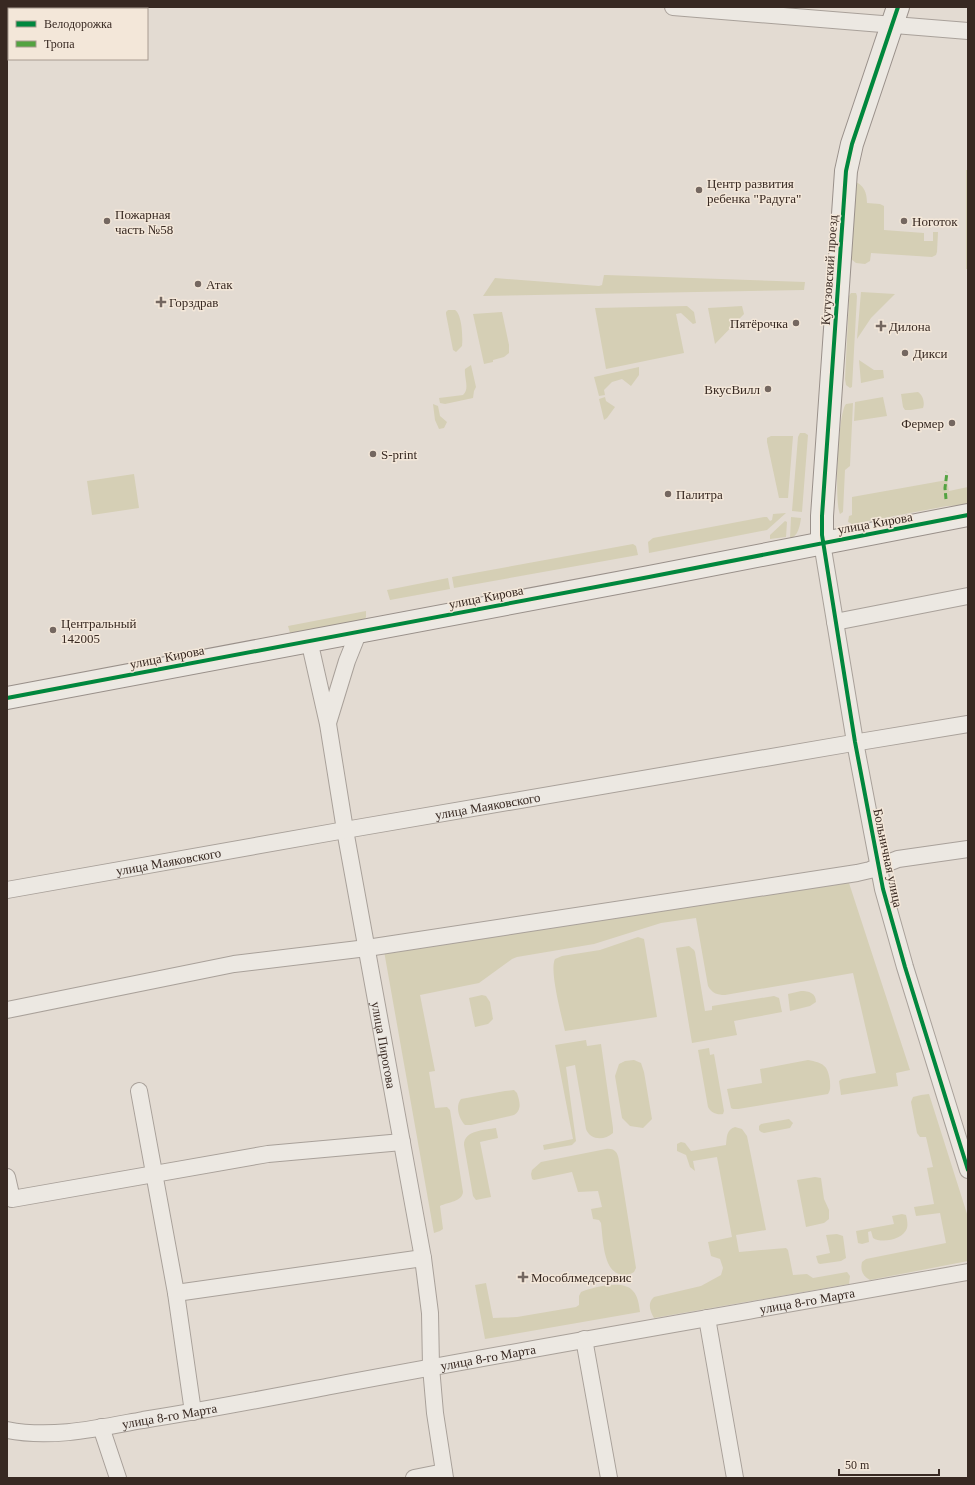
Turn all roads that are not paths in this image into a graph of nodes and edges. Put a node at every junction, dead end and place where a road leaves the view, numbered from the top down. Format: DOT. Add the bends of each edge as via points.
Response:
graph roads {
  1 [pos="673,7"];
  2 [pos="895,16"];
  3 [pos="968,31"];
  4 [pos="968,516"];
  5 [pos="822,543"];
  6 [pos="968,596"];
  7 [pos="835,622"];
  8 [pos="359,632"];
  9 [pos="309,640"];
  10 [pos="7,698"];
  11 [pos="328,724"];
  12 [pos="968,724"];
  13 [pos="855,742"];
  14 [pos="345,830"];
  15 [pos="968,849"];
  16 [pos="879,866"];
  17 [pos="7,890"];
  18 [pos="367,948"];
  19 [pos="7,1010"];
  20 [pos="139,1091"];
  21 [pos="402,1142"];
  22 [pos="968,1170"];
  23 [pos="154,1174"];
  24 [pos="7,1176"];
  25 [pos="423,1258"];
  26 [pos="968,1272"];
  27 [pos="176,1293"];
  28 [pos="707,1318"];
  29 [pos="584,1339"];
  30 [pos="431,1367"];
  31 [pos="193,1412"];
  32 [pos="101,1427"];
  33 [pos="7,1430"];
  34 [pos="445,1475"];
  35 [pos="118,1478"];
  36 [pos="414,1478"];
  37 [pos="609,1478"];
  38 [pos="735,1478"];
  1 -- 2 [label="street"];
  2 -- 3 [label="street"];
  2 -- 5 [label="street, Кутузовский проезд" via="852,144 846,171"];
  4 -- 5 [label="street, улица Кирова"];
  5 -- 7 [label="street, Больничная улица"];
  5 -- 8 [label="street, улица Кирова"];
  6 -- 7 [label="street"];
  7 -- 13 [label="street, Больничная улица"];
  8 -- 9 [label="street, улица Кирова"];
  8 -- 11 [label="street, улица Пирогова" via="347,661"];
  9 -- 10 [label="street, улица Кирова"];
  9 -- 11 [label="street, улица Пирогова"];
  11 -- 14 [label="street, улица Пирогова"];
  12 -- 13 [label="street, улица Маяковского"];
  13 -- 14 [label="street, улица Маяковского"];
  13 -- 16 [label="street, Больничная улица"];
  14 -- 17 [label="street, улица Маяковского"];
  14 -- 18 [label="street, улица Пирогова"];
  15 -- 16 [label="street" via="898,859"];
  16 -- 18 [label="street" via="857,873"];
  16 -- 22 [label="street, Больничная улица" via="899,946"];
  18 -- 19 [label="street" via="234,964"];
  18 -- 21 [label="street, улица Пирогова"];
  20 -- 23 [label="street"];
  21 -- 23 [label="street" via="268,1154"];
  21 -- 25 [label="street, улица Пирогова"];
  23 -- 24 [label="street" via="12,1199"];
  23 -- 27 [label="street"];
  25 -- 27 [label="street"];
  25 -- 30 [label="street, улица Пирогова" via="430,1310"];
  26 -- 28 [label="street, улица 8-го Марта"];
  27 -- 31 [label="street"];
  28 -- 29 [label="street, улица 8-го Марта"];
  28 -- 38 [label="street"];
  29 -- 30 [label="street, улица 8-го Марта"];
  29 -- 37 [label="street"];
  30 -- 31 [label="street, улица 8-го Марта"];
  30 -- 34 [label="street, улица Пирогова"];
  31 -- 32 [label="street, улица 8-го Марта"];
  32 -- 33 [label="street, улица 8-го Марта" via="48,1434"];
  32 -- 35 [label="street"];
  34 -- 36 [label="street"];
}
